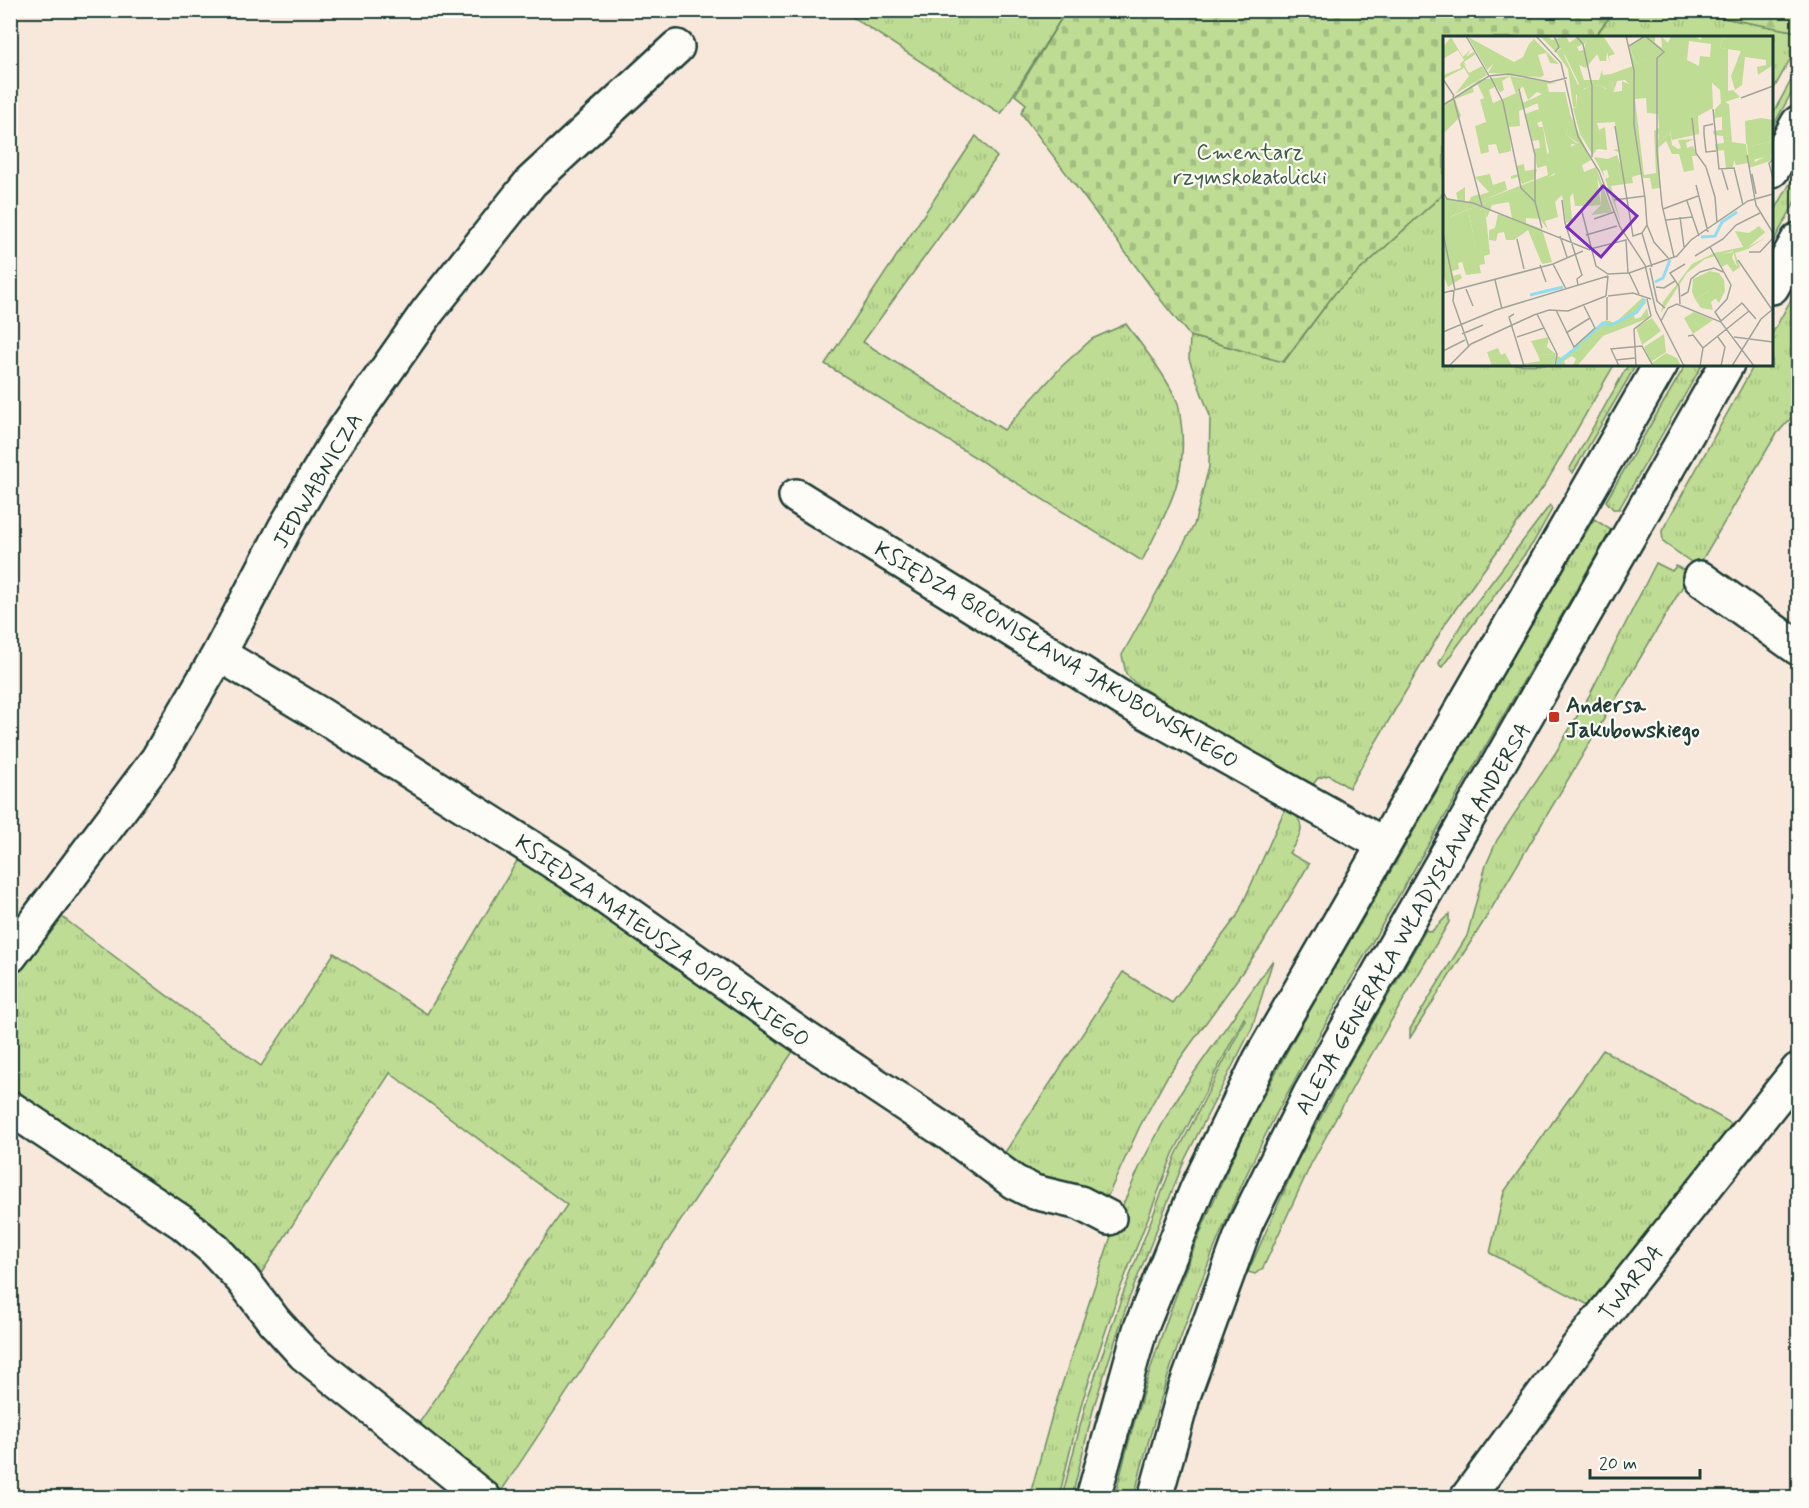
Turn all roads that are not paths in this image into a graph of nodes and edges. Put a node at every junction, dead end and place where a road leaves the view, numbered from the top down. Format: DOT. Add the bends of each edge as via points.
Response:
graph roads {
  1 [pos="677,47"];
  2 [pos="1798,123"];
  3 [pos="1773,168"];
  4 [pos="1798,240"];
  5 [pos="1773,285"];
  6 [pos="1660,366"];
  7 [pos="1726,366"];
  8 [pos="796,496"];
  9 [pos="1700,578"];
  10 [pos="1798,648"];
  11 [pos="219,654"];
  12 [pos="1383,844"];
  13 [pos="10,956"];
  14 [pos="1798,1070"];
  15 [pos="10,1108"];
  16 [pos="1109,1218"];
  17 [pos="484,1497"];
  18 [pos="1093,1497"];
  19 [pos="1155,1497"];
  20 [pos="1467,1497"];
  1 -- 11 [label="street, JEDWABNICZA" via="531,182 428,311 338,439 285,528"];
  2 -- 3 [label="street"];
  4 -- 5 [label="street"];
  6 -- 12 [label="street"];
  7 -- 19 [label="street, ALEJA GENERAŁA WŁADYSŁAWA ANDERSA" via="1310,1094 1246,1223 1184,1393"];
  8 -- 12 [label="street, KSIĘDZA BRONISŁAWA JAKUBOWSKIEGO" via="1124,699"];
  9 -- 10 [label="street"];
  11 -- 13 [label="street, JEDWABNICZA" via="157,760"];
  11 -- 16 [label="street, KSIĘDZA MATEUSZA OPOLSKIEGO" via="571,873 799,1034 951,1134 1014,1182 1034,1192 1080,1203"];
  12 -- 18 [label="street" via="1260,1060 1197,1189 1140,1330"];
  14 -- 20 [label="street, TWARDA" via="1578,1347"];
  15 -- 17 [label="street" via="183,1223 242,1279 304,1354"];
}
